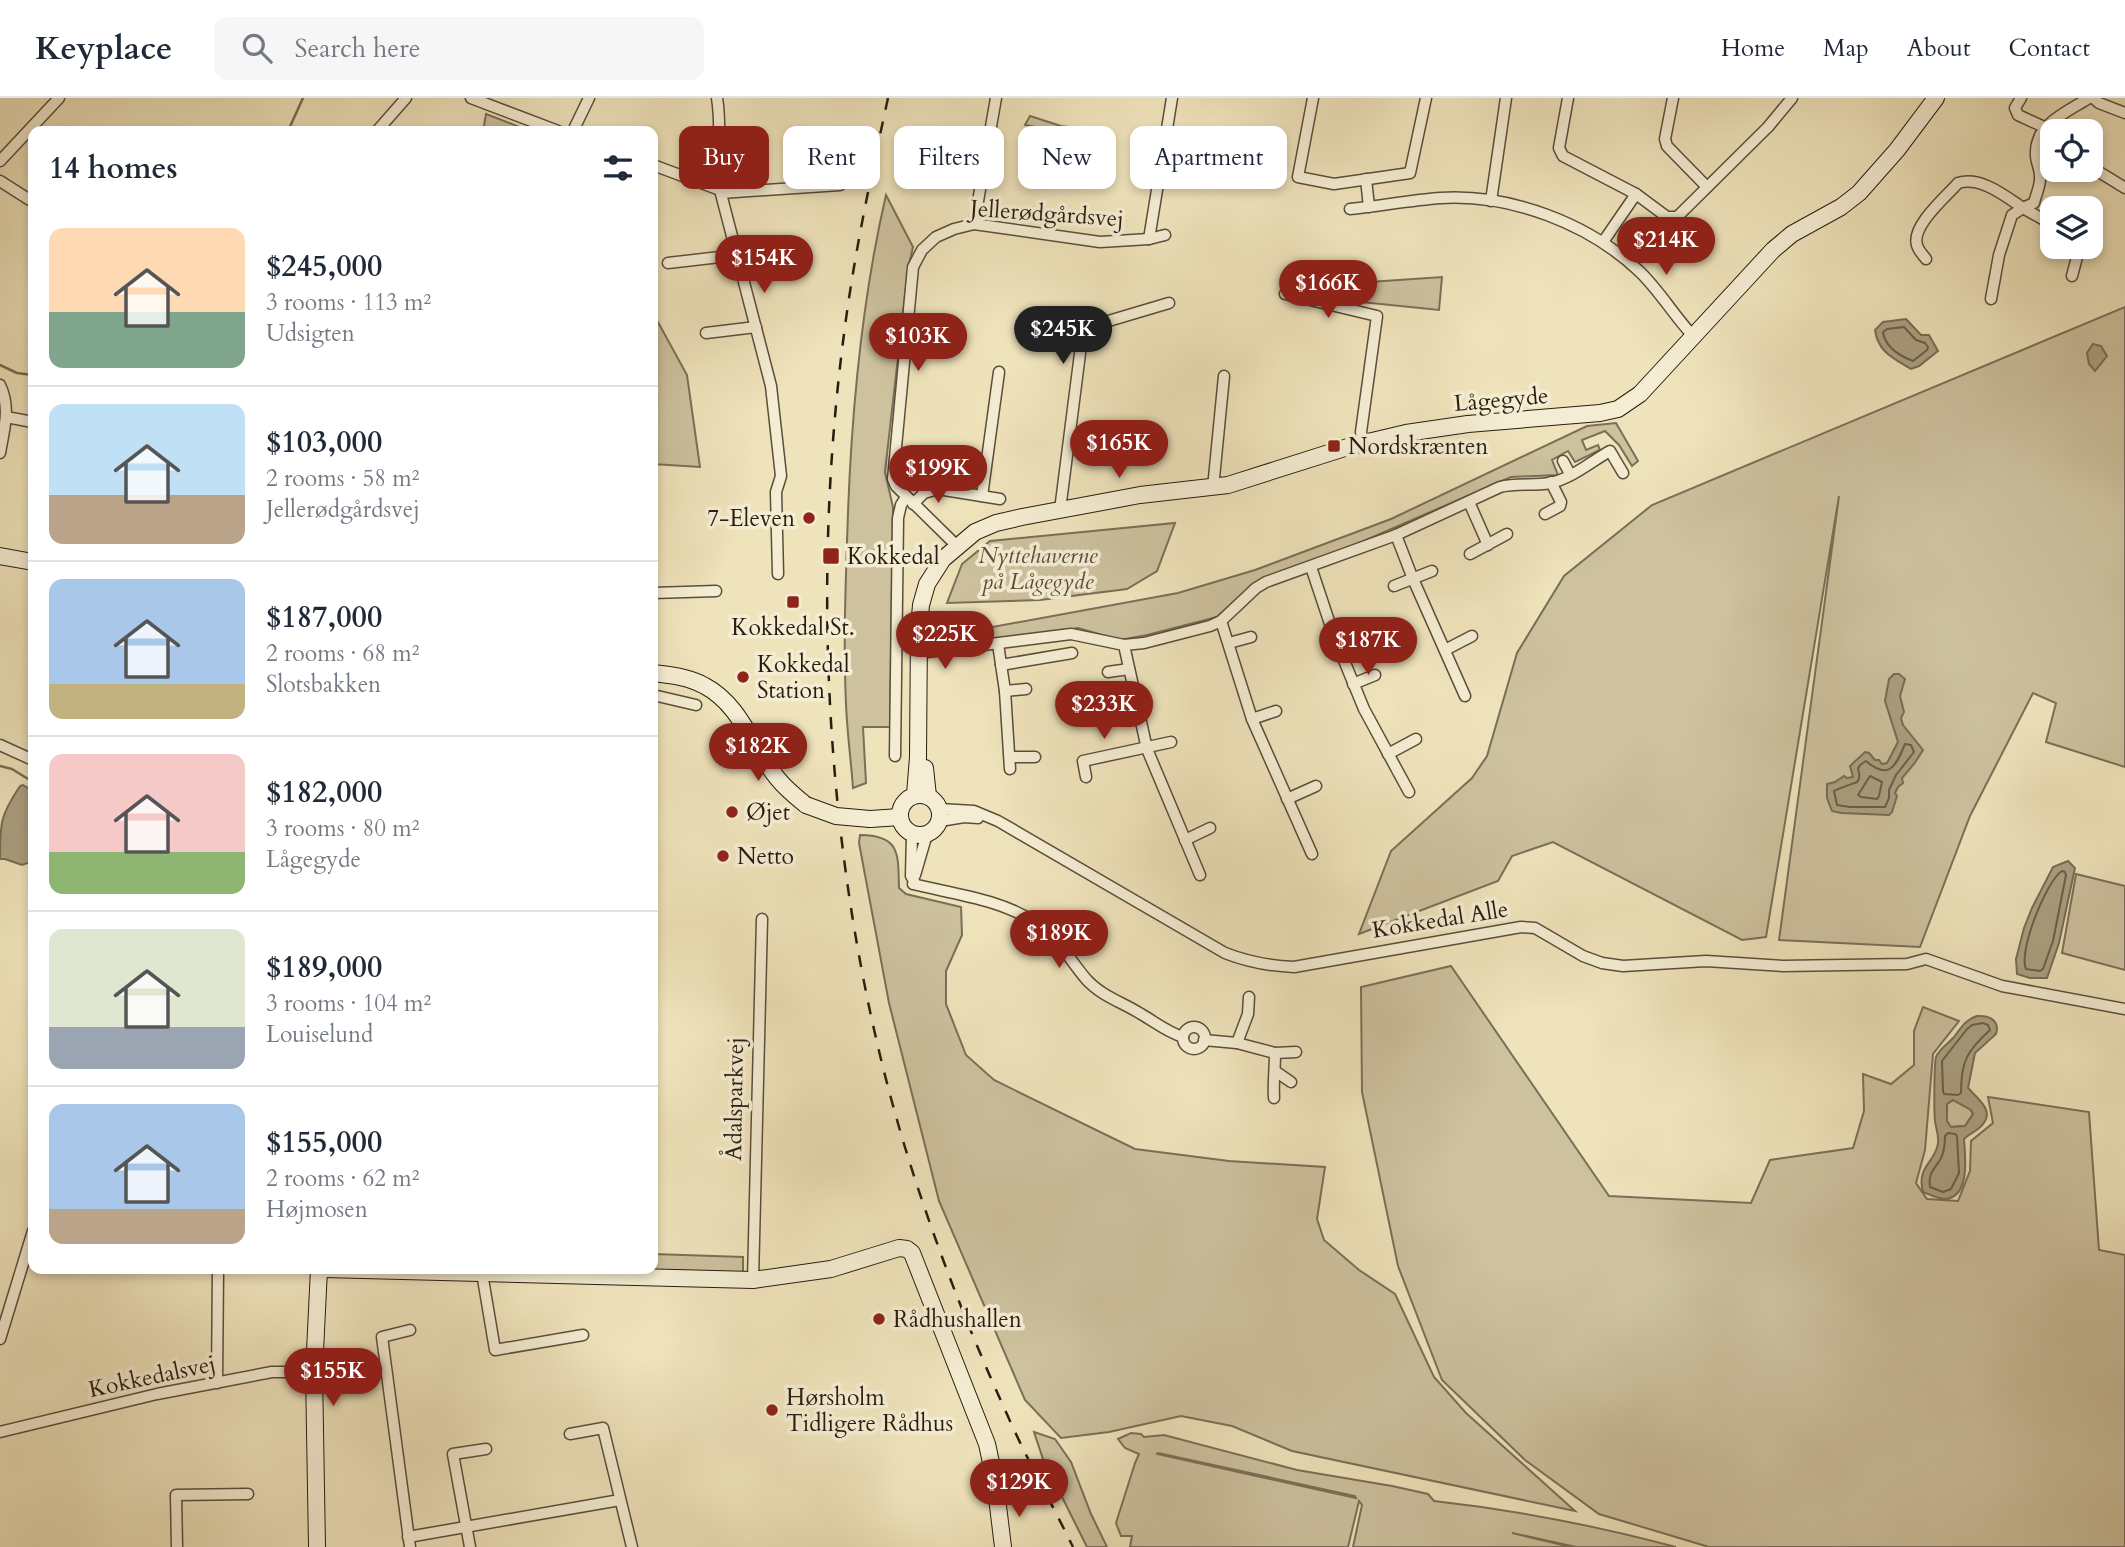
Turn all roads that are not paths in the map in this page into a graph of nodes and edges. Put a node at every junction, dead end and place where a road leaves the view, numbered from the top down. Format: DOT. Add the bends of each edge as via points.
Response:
graph roads {
  1 [pos="59,98"];
  2 [pos="406,98"];
  3 [pos="471,98"];
  4 [pos="589,98"];
  5 [pos="717,98"];
  6 [pos="996,98"];
  7 [pos="1172,98"];
  8 [pos="1313,98"];
  9 [pos="1426,98"];
  10 [pos="1506,98"];
  11 [pos="1568,98"];
  12 [pos="1673,98"];
  13 [pos="1792,98"];
  14 [pos="1936,98"];
  15 [pos="2021,98"];
  16 [pos="2091,98"];
  17 [pos="2125,113"];
  18 [pos="2060,119"];
  19 [pos="33,126"];
  20 [pos="381,126"];
  21 [pos="545,126"];
  22 [pos="575,126"];
  23 [pos="2040,130"];
  24 [pos="28,132"];
  25 [pos="2040,136"];
  26 [pos="0,162"];
  27 [pos="658,168"];
  28 [pos="2103,174"];
  29 [pos="2040,176"];
  30 [pos="1366,179"];
  31 [pos="0,181"];
  32 [pos="2040,182"];
  33 [pos="1707,187"];
  34 [pos="783,188"];
  35 [pos="2125,188"];
  36 [pos="720,192"];
  37 [pos="1636,194"];
  38 [pos="28,199"];
  39 [pos="1491,201"];
  40 [pos="1369,207"];
  41 [pos="2023,208"];
  42 [pos="1350,209"];
  43 [pos="2040,218"];
  44 [pos="974,224"];
  45 [pos="1165,236"];
  46 [pos="1149,239"];
  47 [pos="1602,242"];
  48 [pos="737,255"];
  49 [pos="1926,259"];
  50 [pos="2076,259"];
  51 [pos="668,263"];
  52 [pos="2072,276"];
  53 [pos="1285,294"];
  54 [pos="1991,299"];
  55 [pos="1169,303"];
  56 [pos="756,327"];
  57 [pos="706,333"];
  58 [pos="1694,337"];
  59 [pos="999,372"];
  60 [pos="1224,376"];
  61 [pos="0,385"];
  62 [pos="6,417"];
  63 [pos="28,421"];
  64 [pos="1362,443"];
  65 [pos="0,453"];
  66 [pos="1563,461"];
  67 [pos="1623,473"];
  68 [pos="1570,474"];
  69 [pos="1551,482"];
  70 [pos="1213,488"];
  71 [pos="982,496"];
  72 [pos="1000,499"];
  73 [pos="910,500"];
  74 [pos="1469,502"];
  75 [pos="1060,510"];
  76 [pos="1545,514"];
  77 [pos="1507,534"];
  78 [pos="1396,535"];
  79 [pos="1488,545"];
  80 [pos="952,550"];
  81 [pos="1470,554"];
  82 [pos="0,556"];
  83 [pos="28,561"];
  84 [pos="1311,567"];
  85 [pos="1432,571"];
  86 [pos="778,574"];
  87 [pos="1413,579"];
  88 [pos="1394,586"];
  89 [pos="716,592"];
  90 [pos="658,593"];
  91 [pos="1221,621"];
  92 [pos="1472,636"];
  93 [pos="1251,637"];
  94 [pos="1228,643"];
  95 [pos="998,644"];
  96 [pos="1124,645"];
  97 [pos="1445,650"];
  98 [pos="923,652"];
  99 [pos="1072,653"];
  100 [pos="1002,665"];
  101 [pos="1129,669"];
  102 [pos="1108,672"];
  103 [pos="658,674"];
  104 [pos="1375,676"];
  105 [pos="1353,684"];
  106 [pos="1026,689"];
  107 [pos="1005,691"];
  108 [pos="658,696"];
  109 [pos="1465,696"];
  110 [pos="696,705"];
  111 [pos="1276,711"];
  112 [pos="1252,719"];
  113 [pos="1416,739"];
  114 [pos="1171,742"];
  115 [pos="0,745"];
  116 [pos="1147,749"];
  117 [pos="1388,754"];
  118 [pos="895,756"];
  119 [pos="1035,757"];
  120 [pos="28,758"];
  121 [pos="1086,776"];
  122 [pos="1316,786"];
  123 [pos="1409,792"];
  124 [pos="1287,799"];
  125 [pos="931,805"];
  126 [pos="900,817"];
  127 [pos="1210,828"];
  128 [pos="919,834"];
  129 [pos="1185,841"];
  130 [pos="1312,854"];
  131 [pos="1200,875"];
  132 [pos="762,919"];
  133 [pos="1249,997"];
  134 [pos="2125,1009"];
  135 [pos="1237,1043"];
  136 [pos="1296,1052"];
  137 [pos="1275,1053"];
  138 [pos="1275,1070"];
  139 [pos="1291,1082"];
  140 [pos="1274,1098"];
  141 [pos="28,1247"];
  142 [pos="218,1274"];
  143 [pos="308,1274"];
  144 [pos="320,1274"];
  145 [pos="482,1274"];
  146 [pos="656,1274"];
  147 [pos="753,1280"];
  148 [pos="410,1330"];
  149 [pos="583,1335"];
  150 [pos="0,1339"];
  151 [pos="309,1372"];
  152 [pos="217,1383"];
  153 [pos="0,1432"];
  154 [pos="570,1434"];
  155 [pos="486,1449"];
  156 [pos="248,1494"];
  157 [pos="620,1500"];
  158 [pos="466,1528"];
  159 [pos="409,1542"];
  160 [pos="177,1547"];
  161 [pos="308,1547"];
  162 [pos="317,1547"];
  163 [pos="470,1547"];
  164 [pos="632,1547"];
  165 [pos="1003,1547"];
  1 -- 19 [label="street"];
  2 -- 20 [label="street"];
  3 -- 21 [label="street"];
  4 -- 22 [label="street"];
  5 -- 36 [label="street"];
  6 -- 44 [label="street"];
  7 -- 46 [label="street"];
  8 -- 30 [label="street" via="1298,177 1334,184"];
  9 -- 30 [label="street" via="1410,173"];
  10 -- 39 [label="street"];
  11 -- 37 [label="street" via="1559,148 1563,156"];
  12 -- 33 [label="street" via="1667,146"];
  13 -- 33 [label="street"];
  14 -- 58 [label="street, Lågegyde" via="1859,192 1780,243"];
  15 -- 23 [label="street" via="2015,108 2018,116"];
  16 -- 17 [label="street"];
  16 -- 18 [label="street"];
  24 -- 26 [label="street"];
  25 -- 29 [label="street" via="2036,147"];
  27 -- 36 [label="street"];
  28 -- 35 [label="street"];
  30 -- 40 [label="street"];
  31 -- 38 [label="street"];
  32 -- 41 [label="street" via="2034,203"];
  33 -- 37 [label="street" via="1676,217 1667,217"];
  34 -- 36 [label="street"];
  36 -- 48 [label="street"];
  37 -- 47 [label="street"];
  39 -- 40 [label="street" via="1441,198"];
  39 -- 47 [label="street" via="1553,218"];
  40 -- 42 [label="street"];
  41 -- 43 [label="street"];
  41 -- 49 [label="street" via="1994,189 1958,183 1920,225 1917,247"];
  41 -- 54 [label="street" via="2012,215"];
  44 -- 46 [label="street, Jellerødgårdsvej" via="1100,242"];
  44 -- 73 [label="street, Jellerødgårdsvej" via="936,237 913,267 892,471 896,486"];
  45 -- 46 [label="street, Jellerødgårdsvej"];
  47 -- 58 [label="street" via="1642,274"];
  48 -- 51 [label="street"];
  48 -- 56 [label="street"];
  50 -- 52 [label="street"];
  53 -- 64 [label="street" via="1377,316"];
  55 -- 75 [label="street" via="1095,325 1082,338"];
  56 -- 57 [label="street"];
  56 -- 86 [label="street" via="771,386 781,476 776,492"];
  58 -- 64 [label="street, Lågegyde" via="1640,394 1612,411 1436,428"];
  59 -- 71 [label="street"];
  60 -- 70 [label="street"];
  61 -- 62 [label="street" via="6,398"];
  62 -- 63 [label="street"];
  62 -- 65 [label="street"];
  64 -- 70 [label="street, Lågegyde"];
  66 -- 68 [label="street"];
  67 -- 68 [label="street" via="1609,451"];
  68 -- 69 [label="street"];
  69 -- 74 [label="street" via="1511,484"];
  69 -- 76 [label="street" via="1562,502"];
  70 -- 75 [label="street, Lågegyde"];
  71 -- 72 [label="street"];
  71 -- 73 [label="street" via="938,489"];
  73 -- 80 [label="street, Jellerødgårdsvej"];
  73 -- 118 [label="street" via="901,505 898,519"];
  74 -- 78 [label="street"];
  74 -- 79 [label="street"];
  75 -- 80 [label="street, Lågegyde" via="991,524"];
  77 -- 79 [label="street"];
  78 -- 84 [label="street"];
  78 -- 87 [label="street"];
  79 -- 81 [label="street"];
  80 -- 98 [label="street, Lågegyde" via="933,588"];
  82 -- 83 [label="street"];
  84 -- 91 [label="street" via="1256,588"];
  84 -- 105 [label="street"];
  85 -- 87 [label="street"];
  87 -- 88 [label="street"];
  87 -- 97 [label="street"];
  89 -- 90 [label="street"];
  91 -- 94 [label="street"];
  91 -- 96 [label="street"];
  92 -- 97 [label="street"];
  93 -- 94 [label="street"];
  94 -- 112 [label="street"];
  95 -- 96 [label="street" via="1071,634"];
  95 -- 98 [label="street"];
  95 -- 100 [label="street"];
  96 -- 101 [label="street"];
  97 -- 109 [label="street"];
  98 -- 125 [label="street, Lågegyde" via="925,772"];
  99 -- 100 [label="street"];
  100 -- 107 [label="street"];
  101 -- 102 [label="street"];
  101 -- 116 [label="street"];
  103 -- 126 [label="street, bridge" via="683,677 716,692 777,779 806,805 836,816"];
  104 -- 105 [label="street"];
  105 -- 117 [label="street"];
  106 -- 107 [label="street"];
  107 -- 119 [label="street" via="1010,763"];
  108 -- 110 [label="street"];
  111 -- 112 [label="street"];
  112 -- 124 [label="street"];
  113 -- 117 [label="street"];
  114 -- 116 [label="street"];
  115 -- 120 [label="street"];
  116 -- 121 [label="street" via="1083,761"];
  116 -- 129 [label="street"];
  117 -- 123 [label="street"];
  122 -- 124 [label="street"];
  124 -- 130 [label="street"];
  125 -- 126 [label="street" via="903,804"];
  125 -- 128 [label="street" via="935,829"];
  125 -- 134 [label="street, Kokkedal Alle" via="968,817 994,819 1247,962 1294,967 1521,926 1535,928 1583,956 1623,966 1706,961 1783,966 1907,964 1926,959 2002,986"];
  126 -- 128 [label="street" via="903,827"];
  127 -- 129 [label="street"];
  128 -- 135 [label="street" via="913,884 1016,911 1061,944 1088,982 1170,1034 1183,1037 1195,1027 1204,1040"];
  129 -- 131 [label="street"];
  132 -- 147 [label="street, Ådalsparkvej"];
  133 -- 135 [label="street"];
  135 -- 137 [label="street"];
  136 -- 137 [label="street"];
  137 -- 138 [label="street"];
  138 -- 139 [label="street"];
  138 -- 140 [label="street"];
  141 -- 150 [label="street"];
  142 -- 152 [label="street"];
  143 -- 151 [label="street"];
  144 -- 151 [label="street"];
  145 -- 149 [label="street" via="495,1350"];
  146 -- 147 [label="street"];
  147 -- 165 [label="street" via="831,1269 899,1248 912,1253 983,1433 995,1481"];
  148 -- 159 [label="street" via="382,1337"];
  151 -- 152 [label="street, Kokkedalsvej" via="272,1372"];
  151 -- 161 [label="street"];
  151 -- 162 [label="street"];
  152 -- 153 [label="street, Kokkedalsvej"];
  154 -- 157 [label="street" via="603,1428"];
  155 -- 158 [label="street" via="453,1454"];
  156 -- 160 [label="street" via="176,1495"];
  157 -- 158 [label="street"];
  157 -- 164 [label="street"];
  158 -- 159 [label="street"];
  158 -- 163 [label="street"];
}
